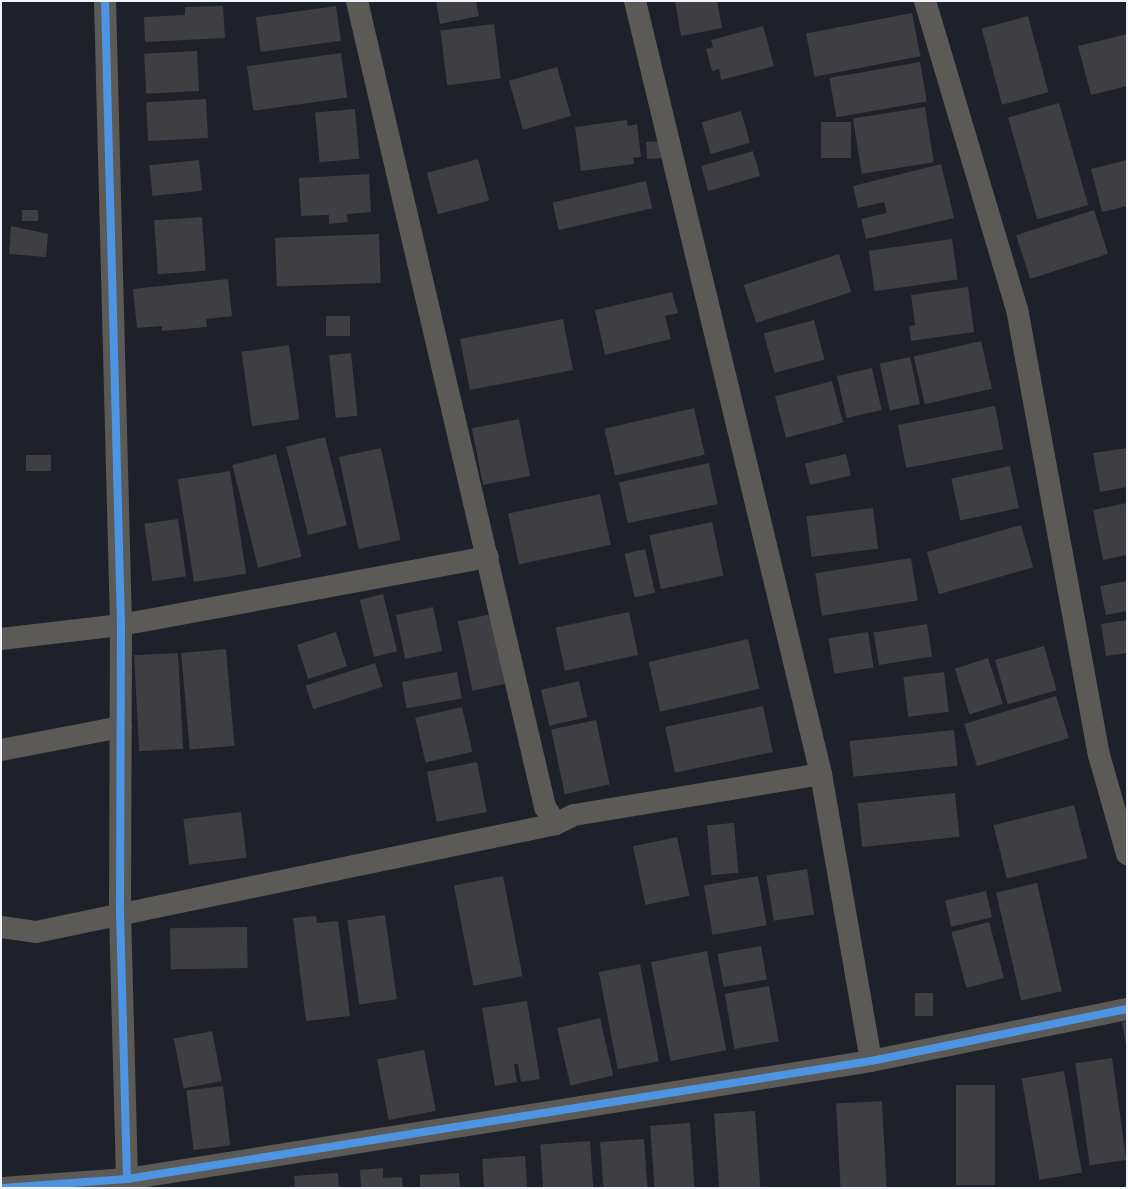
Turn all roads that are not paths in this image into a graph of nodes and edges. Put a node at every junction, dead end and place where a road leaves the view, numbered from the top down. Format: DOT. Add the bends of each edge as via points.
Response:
graph roads {
  1 [pos="105,1"];
  2 [pos="357,1"];
  3 [pos="635,1"];
  4 [pos="924,1"];
  5 [pos="488,557"];
  6 [pos="121,626"];
  7 [pos="1,639"];
  8 [pos="121,727"];
  9 [pos="1,750"];
  10 [pos="821,774"];
  11 [pos="556,824"];
  12 [pos="1127,854"];
  13 [pos="120,912"];
  14 [pos="1,927"];
  15 [pos="1127,1009"];
  16 [pos="870,1061"];
  17 [pos="127,1179"];
  18 [pos="3,1188"];
  1 -- 6 [label="street"];
  2 -- 5 [label="street"];
  3 -- 10 [label="street"];
  4 -- 12 [label="street" via="1017,309 1099,755"];
  5 -- 6 [label="street"];
  5 -- 11 [label="street" via="545,807"];
  6 -- 7 [label="street"];
  6 -- 8 [label="street"];
  8 -- 9 [label="street"];
  8 -- 13 [label="street"];
  10 -- 11 [label="street" via="574,815"];
  10 -- 16 [label="street"];
  11 -- 13 [label="street"];
  13 -- 14 [label="street" via="36,932"];
  13 -- 17 [label="street"];
  15 -- 16 [label="street"];
  16 -- 17 [label="street"];
  17 -- 18 [label="street"];
}
